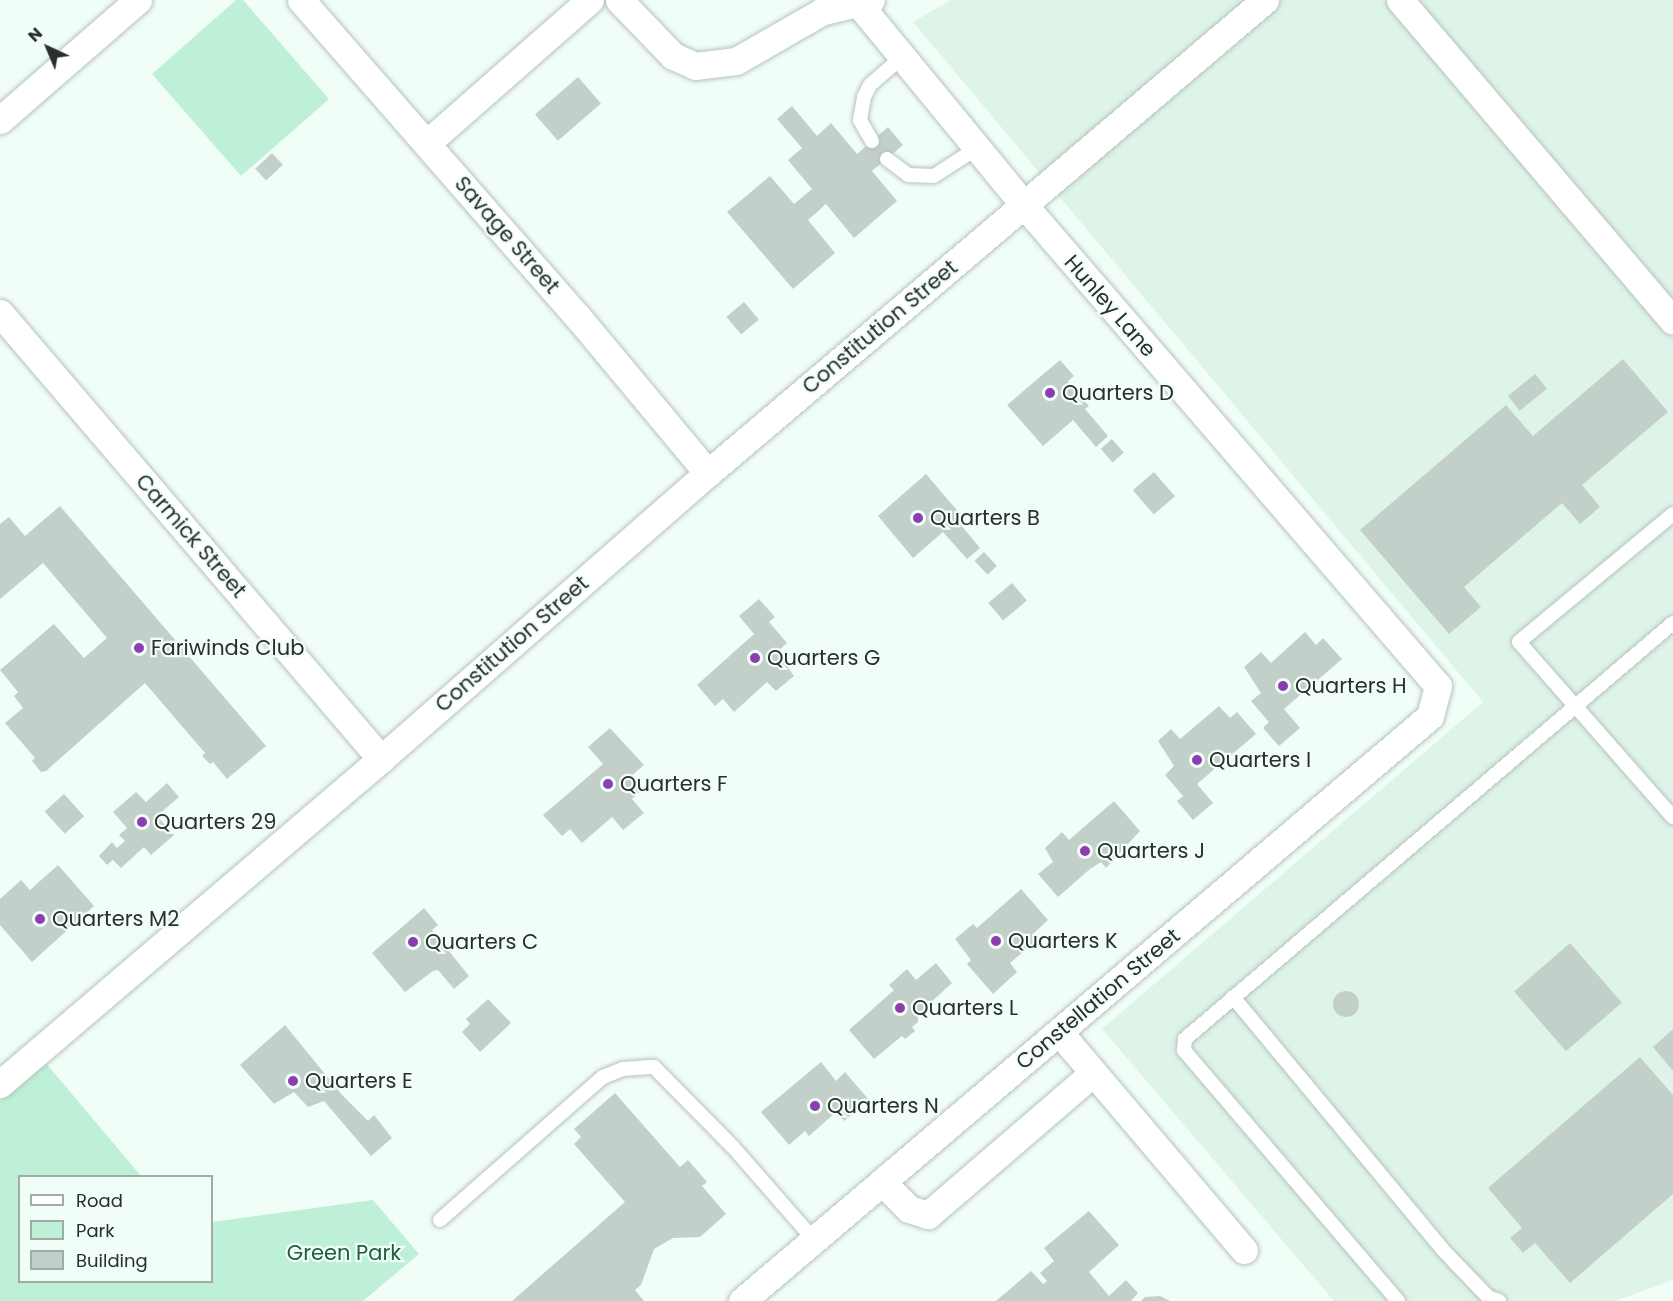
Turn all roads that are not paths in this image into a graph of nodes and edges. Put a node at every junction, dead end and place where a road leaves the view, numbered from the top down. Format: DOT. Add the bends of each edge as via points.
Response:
graph roads {
  1 [pos="138,0"];
  2 [pos="301,0"];
  3 [pos="590,0"];
  4 [pos="619,0"];
  5 [pos="1265,0"];
  6 [pos="1401,0"];
  7 [pos="865,2"];
  8 [pos="902,57"];
  9 [pos="0,120"];
  10 [pos="872,141"];
  11 [pos="427,143"];
  12 [pos="977,148"];
  13 [pos="886,159"];
  14 [pos="1024,206"];
  15 [pos="0,313"];
  16 [pos="1673,321"];
  17 [pos="708,473"];
  18 [pos="1673,514"];
  19 [pos="1673,623"];
  20 [pos="1438,686"];
  21 [pos="1575,706"];
  22 [pos="381,759"];
  23 [pos="1673,818"];
  24 [pos="1233,997"];
  25 [pos="1059,1032"];
  26 [pos="1093,1072"];
  27 [pos="0,1084"];
  28 [pos="882,1182"];
  29 [pos="440,1221"];
  30 [pos="814,1240"];
  31 [pos="1244,1250"];
  32 [pos="1489,1300"];
  33 [pos="742,1301"];
  34 [pos="1398,1301"];
  1 -- 9 [label="street"];
  2 -- 11 [label="street, Savage Street"];
  3 -- 11 [label="street"];
  4 -- 7 [label="street" via="673,56 695,66 736,61 824,11"];
  5 -- 14 [label="street, Constitution Street"];
  6 -- 16 [label="street"];
  7 -- 8 [label="street, Hunley Lane"];
  8 -- 10 [label="lane" via="870,85 864,97 860,120"];
  8 -- 12 [label="street, Hunley Lane"];
  11 -- 17 [label="street, Savage Street"];
  12 -- 13 [label="lane" via="934,176 908,175"];
  12 -- 14 [label="street, Hunley Lane"];
  14 -- 17 [label="street, Constitution Street"];
  14 -- 20 [label="street, Hunley Lane"];
  15 -- 22 [label="street, Carmick Street"];
  17 -- 22 [label="street, Constitution Street"];
  18 -- 21 [label="lane" via="1519,642"];
  19 -- 21 [label="lane"];
  20 -- 25 [label="street, Constellation Street" via="1430,716"];
  21 -- 23 [label="lane"];
  21 -- 24 [label="lane"];
  22 -- 27 [label="street, Constitution Street"];
  24 -- 32 [label="lane"];
  24 -- 34 [label="lane" via="1185,1039 1185,1050"];
  25 -- 26 [label="street"];
  25 -- 28 [label="street, Constellation Street"];
  26 -- 28 [label="street" via="928,1215 909,1209"];
  26 -- 31 [label="street"];
  28 -- 30 [label="street, Constellation Street"];
  29 -- 30 [label="lane" via="603,1077 623,1068 654,1067 733,1147"];
  30 -- 33 [label="street, Constellation Street"];
}
